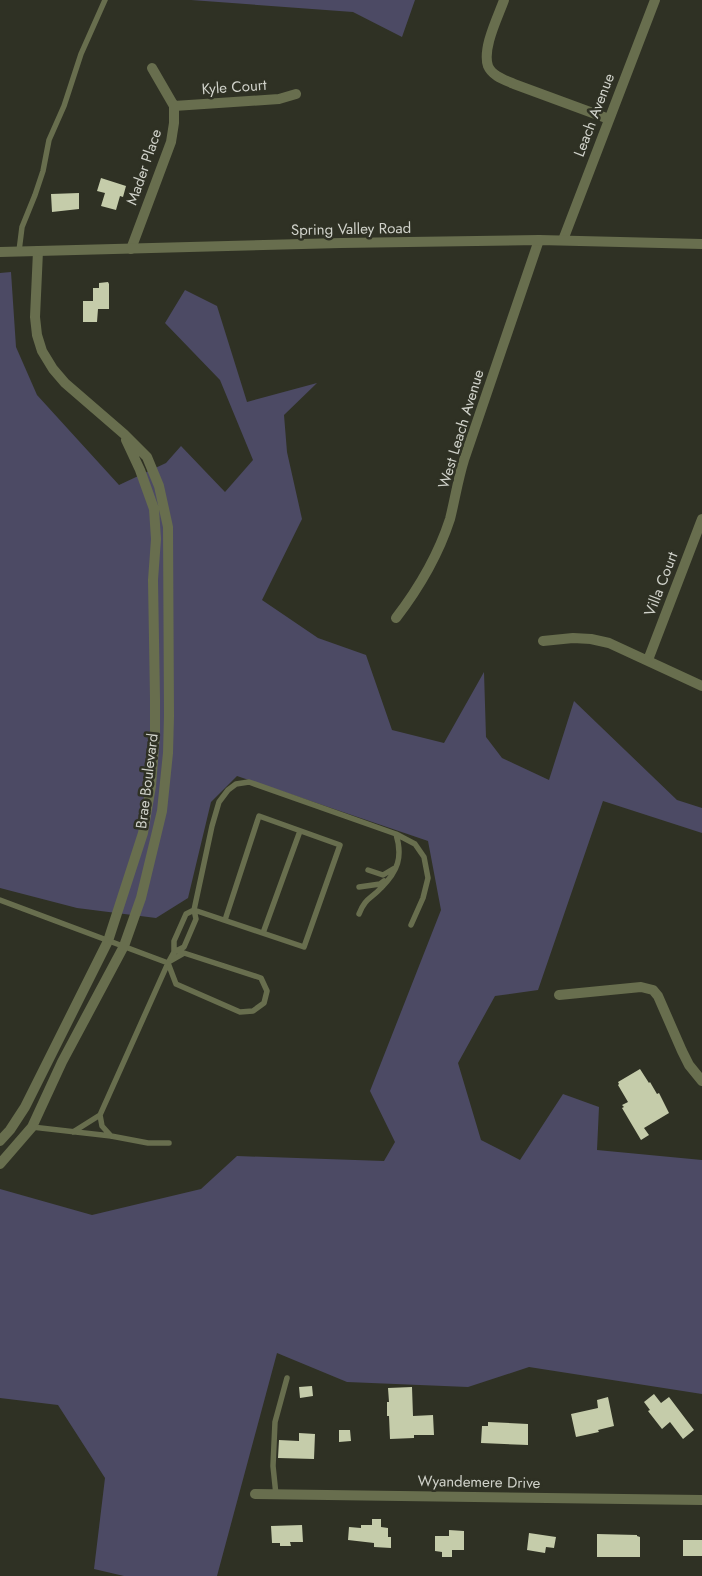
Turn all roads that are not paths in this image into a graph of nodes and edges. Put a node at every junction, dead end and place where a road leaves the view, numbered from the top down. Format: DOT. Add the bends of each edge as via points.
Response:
graph roads {
  1 [pos="105,0"];
  2 [pos="504,0"];
  3 [pos="655,0"];
  4 [pos="152,68"];
  5 [pos="296,94"];
  6 [pos="174,106"];
  7 [pos="608,119"];
  8 [pos="539,240"];
  9 [pos="563,240"];
  10 [pos="702,244"];
  11 [pos="131,249"];
  12 [pos="38,251"];
  13 [pos="0,252"];
  14 [pos="19,252"];
  15 [pos="124,434"];
  16 [pos="702,520"];
  17 [pos="396,618"];
  18 [pos="543,641"];
  19 [pos="648,660"];
  20 [pos="702,686"];
  21 [pos="300,831"];
  22 [pos="396,834"];
  23 [pos="397,866"];
  24 [pos="368,870"];
  25 [pos="359,887"];
  26 [pos="0,900"];
  27 [pos="194,910"];
  28 [pos="359,914"];
  29 [pos="226,920"];
  30 [pos="411,925"];
  31 [pos="263,933"];
  32 [pos="108,941"];
  33 [pos="124,946"];
  34 [pos="174,952"];
  35 [pos="168,963"];
  36 [pos="559,995"];
  37 [pos="702,1080"];
  38 [pos="100,1115"];
  39 [pos="32,1127"];
  40 [pos="73,1132"];
  41 [pos="111,1136"];
  42 [pos="0,1141"];
  43 [pos="168,1143"];
  44 [pos="0,1164"];
  45 [pos="288,1378"];
  46 [pos="255,1494"];
  47 [pos="276,1495"];
  48 [pos="702,1500"];
  1 -- 14 [label="lane" via="49,140 43,171 22,228"];
  2 -- 7 [label="street" via="489,45 488,67 499,78"];
  3 -- 7 [label="street, Leach Avenue"];
  4 -- 6 [label="street"];
  5 -- 6 [label="street, Kyle Court" via="278,99"];
  6 -- 11 [label="street, Mader Place" via="171,142"];
  7 -- 9 [label="street, Leach Avenue"];
  8 -- 9 [label="street, Spring Valley Road"];
  8 -- 11 [label="street, Spring Valley Road"];
  8 -- 17 [label="street, West Leach Avenue" via="462,466 442,542 418,588"];
  9 -- 10 [label="street, Spring Valley Road"];
  11 -- 12 [label="street, Spring Valley Road"];
  12 -- 14 [label="street, Spring Valley Road"];
  12 -- 15 [label="street, Brae Boulevard" via="35,317 42,351 65,383"];
  13 -- 14 [label="street, Spring Valley Road"];
  15 -- 32 [label="street, Brae Boulevard" via="154,509 155,736 143,833"];
  15 -- 33 [label="street, Brae Boulevard" via="147,457 159,486 168,527 169,716 162,811"];
  16 -- 19 [label="street, Villa Court"];
  18 -- 19 [label="street" via="591,639"];
  19 -- 20 [label="street"];
  21 -- 29 [label="lane" via="259,816"];
  21 -- 31 [label="lane"];
  21 -- 31 [label="lane" via="340,845 304,947"];
  22 -- 23 [label="lane" via="400,847"];
  22 -- 27 [label="lane" via="249,782 236,784 219,802"];
  22 -- 30 [label="lane" via="415,844 424,857 428,878"];
  23 -- 24 [label="lane" via="383,875"];
  23 -- 25 [label="lane" via="380,884"];
  23 -- 28 [label="lane" via="381,888 362,905"];
  26 -- 32 [label="lane"];
  27 -- 29 [label="lane"];
  27 -- 34 [label="lane" via="186,914 174,941"];
  27 -- 34 [label="lane" via="196,919 184,947"];
  29 -- 31 [label="lane"];
  32 -- 33 [label="lane"];
  32 -- 42 [label="street, Brae Boulevard" via="25,1107"];
  33 -- 35 [label="lane"];
  33 -- 39 [label="street, Brae Boulevard" via="62,1062"];
  34 -- 35 [label="lane"];
  35 -- 35 [label="lane" via="176,984 240,1012 253,1011 264,1003 267,991 262,978 184,953"];
  35 -- 38 [label="lane"];
  36 -- 37 [label="street" via="641,987 653,990 689,1065"];
  38 -- 40 [label="lane"];
  38 -- 41 [label="lane" via="102,1126"];
  39 -- 40 [label="lane"];
  39 -- 44 [label="street, Brae Boulevard"];
  40 -- 41 [label="lane"];
  41 -- 43 [label="lane"];
  45 -- 47 [label="lane" via="275,1422 273,1466"];
  46 -- 47 [label="street, Wyandemere Drive"];
  47 -- 48 [label="street, Wyandemere Drive"];
}
